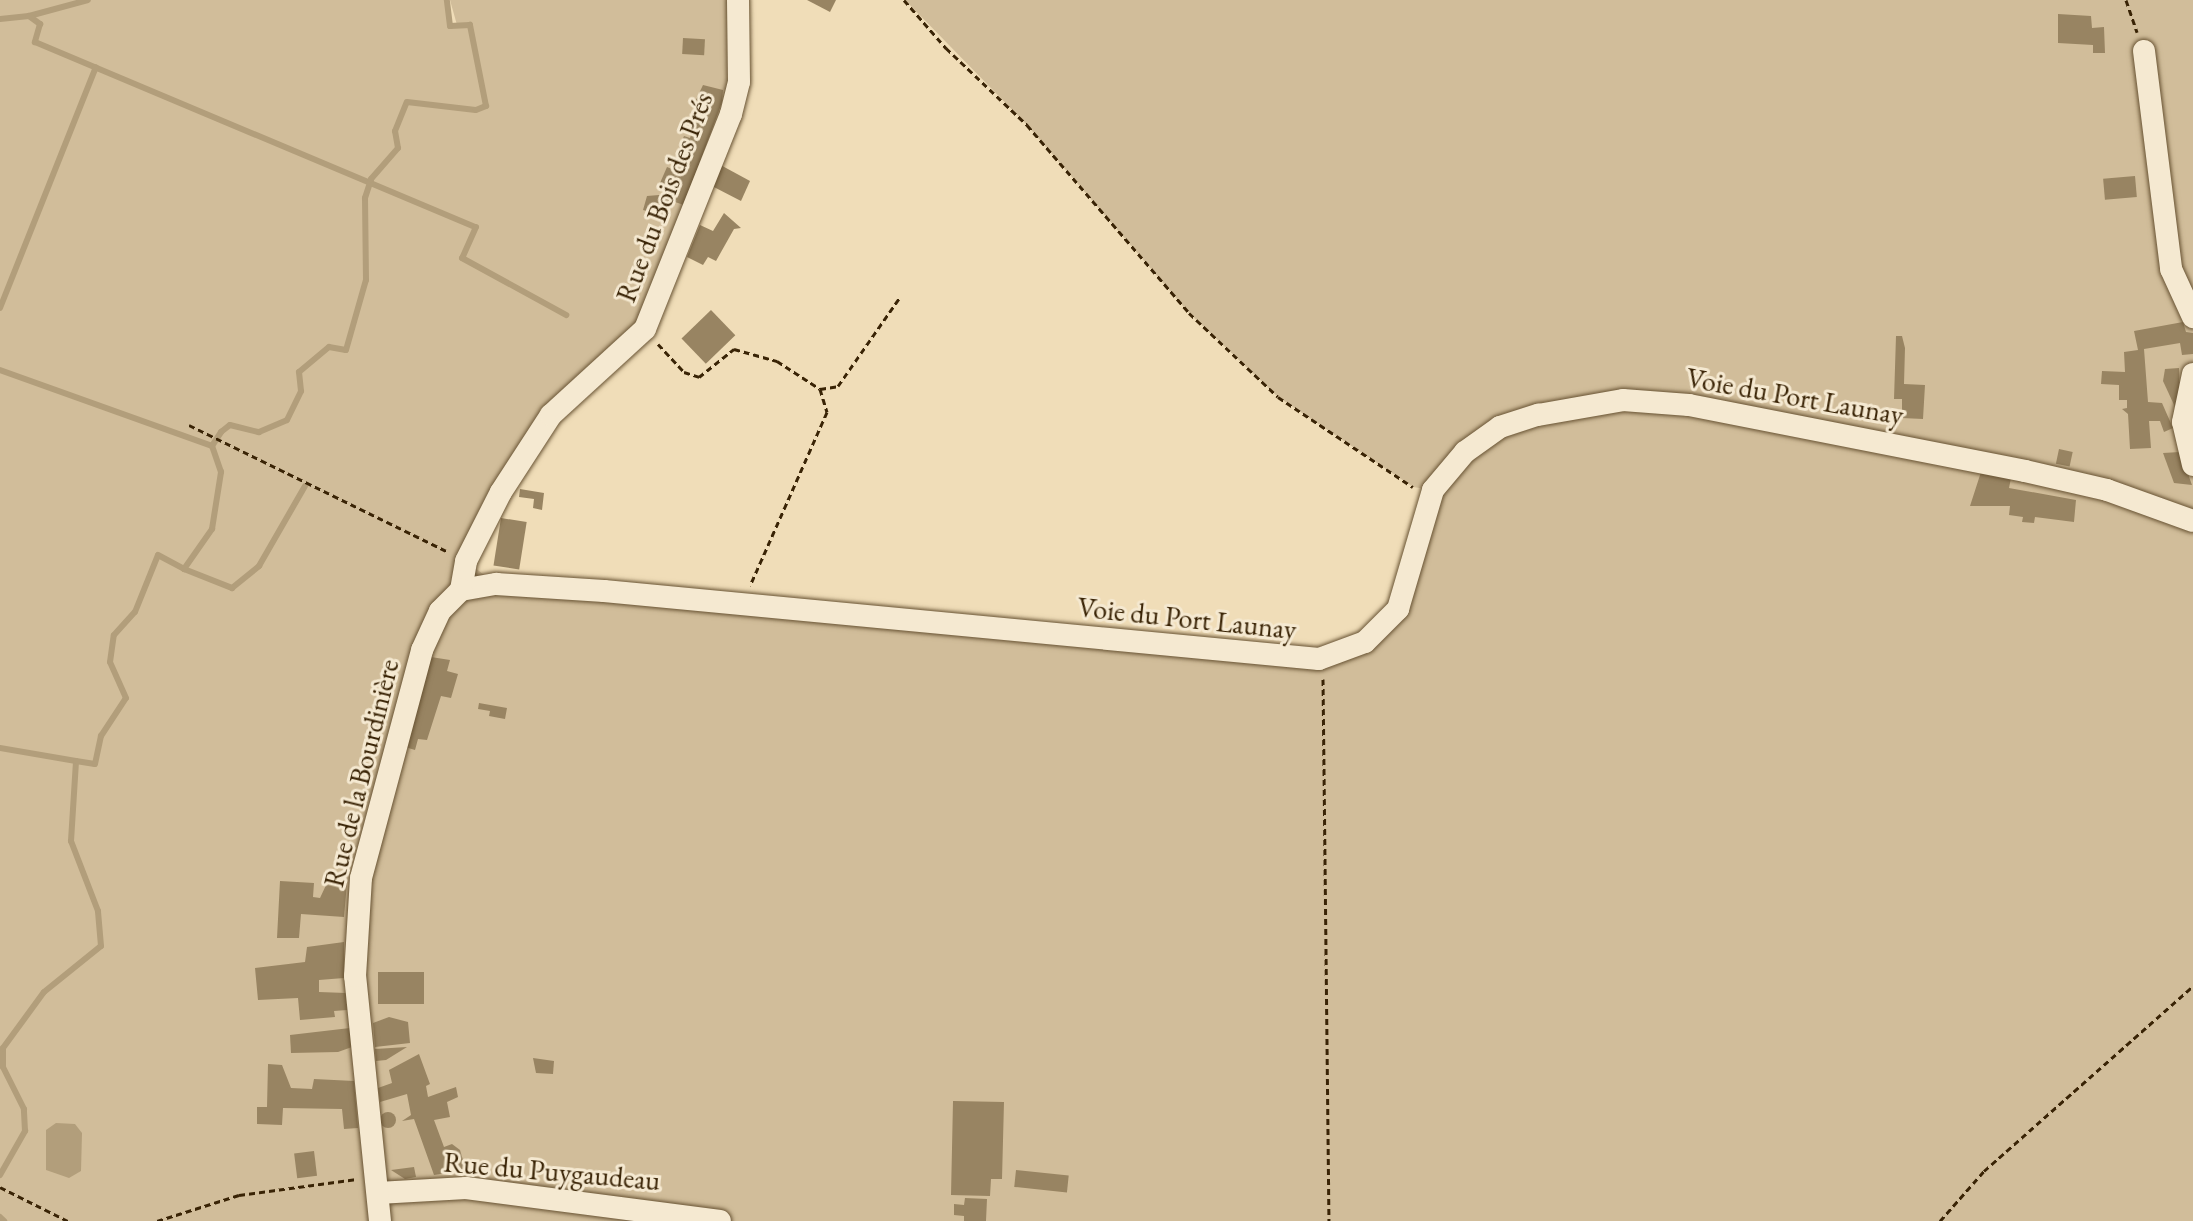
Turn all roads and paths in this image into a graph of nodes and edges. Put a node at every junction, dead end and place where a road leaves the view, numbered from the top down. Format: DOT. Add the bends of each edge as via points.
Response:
graph roads {
  1 [pos="738,0"];
  2 [pos="904,0"];
  3 [pos="2126,0"];
  4 [pos="2144,51"];
  5 [pos="900,297"];
  6 [pos="2193,317"];
  7 [pos="645,329"];
  8 [pos="2193,374"];
  9 [pos="820,389"];
  10 [pos="189,425"];
  11 [pos="2193,465"];
  12 [pos="1433,490"];
  13 [pos="2193,521"];
  14 [pos="466,561"];
  15 [pos="461,590"];
  16 [pos="751,605"];
  17 [pos="1319,659"];
  18 [pos="2193,986"];
  19 [pos="378,1185"];
  20 [pos="0,1187"];
  21 [pos="68,1221"];
  22 [pos="157,1221"];
  23 [pos="380,1221"];
  24 [pos="720,1221"];
  25 [pos="1329,1221"];
  26 [pos="1940,1221"];
  1 -- 7 [label="street, Rue du Bois des Prés" via="739,82 731,114"];
  2 -- 12 [label="path" via="1027,125 1189,313 1278,397 1413,487"];
  3 -- 4 [label="path"];
  4 -- 6 [label="street" via="2171,269"];
  5 -- 9 [label="path" via="838,386"];
  7 -- 9 [label="path" via="684,372 699,377 734,349 777,361"];
  7 -- 14 [label="street, Rue du Bois des Prés" via="551,415 501,492"];
  8 -- 11 [label="street" via="2183,422"];
  9 -- 16 [label="path" via="827,412 750,583"];
  10 -- 14 [label="path"];
  12 -- 13 [label="street, Voie du Port Launay" via="1465,452 1500,427 1580,405 1623,400 1689,405 2025,471 2107,490"];
  12 -- 17 [label="street, Voie du Port Launay" via="1398,609 1365,642"];
  14 -- 15 [label="street, Rue du Bois des Prés"];
  15 -- 16 [label="street, Voie du Port Launay" via="496,584"];
  15 -- 19 [label="street, Rue de la Bourdinière" via="440,611 422,650 361,878 355,976"];
  16 -- 17 [label="street, Voie du Port Launay"];
  17 -- 25 [label="path" via="1324,684"];
  18 -- 26 [label="path" via="1984,1171"];
  19 -- 22 [label="path" via="239,1195"];
  19 -- 23 [label="street, Rue de la Bourdinière"];
  19 -- 24 [label="street, Rue du Puygaudeau" via="466,1188"];
  20 -- 21 [label="path"];
}
